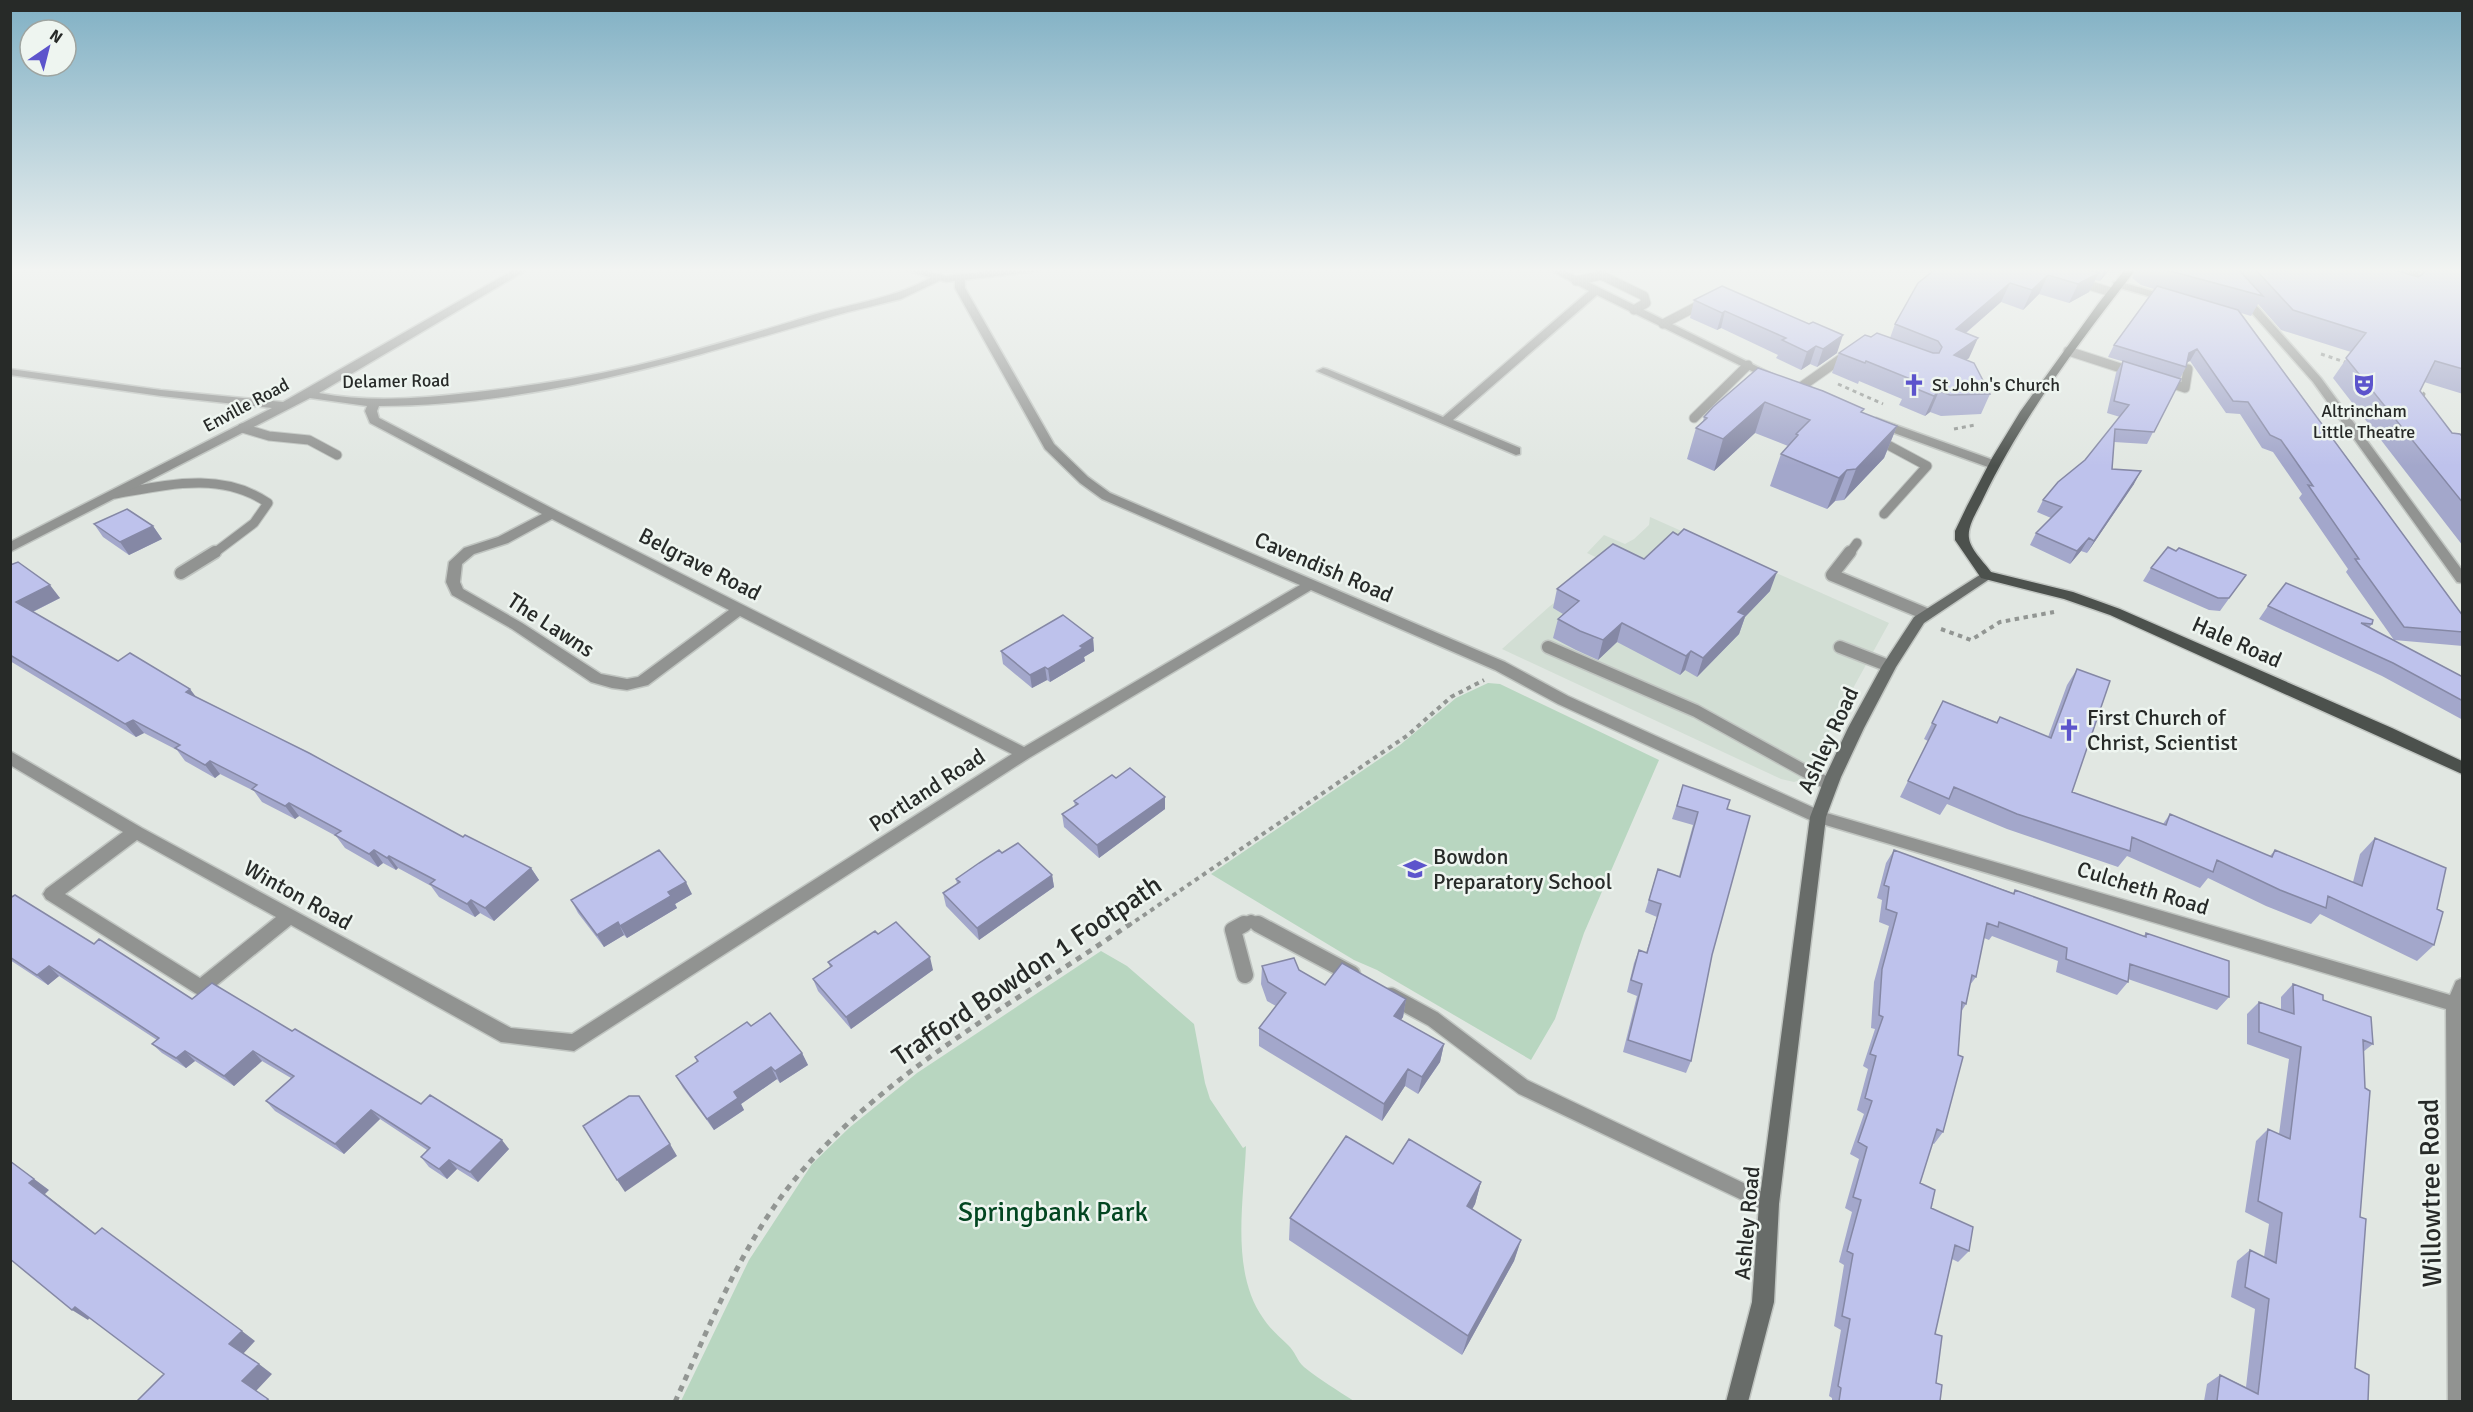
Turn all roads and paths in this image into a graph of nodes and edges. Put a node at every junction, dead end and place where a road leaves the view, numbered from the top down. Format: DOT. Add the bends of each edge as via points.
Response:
graph roads {
  1 [pos="412,334"];
  2 [pos="759,334"];
  3 [pos="986,334"];
  4 [pos="1546,334"];
  5 [pos="1684,334"];
  6 [pos="2080,334"];
  7 [pos="2276,334"];
  8 [pos="1855,349"];
  9 [pos="2292,350"];
  10 [pos="2068,351"];
  11 [pos="2351,363"];
  12 [pos="1748,365"];
  13 [pos="2188,369"];
  14 [pos="1323,371"];
  15 [pos="10,372"];
  16 [pos="2142,375"];
  17 [pos="2153,378"];
  18 [pos="2409,383"];
  19 [pos="1804,391"];
  20 [pos="308,394"];
  21 [pos="2421,401"];
  22 [pos="374,402"];
  23 [pos="285,406"];
  24 [pos="1861,416"];
  25 [pos="1694,418"];
  26 [pos="1445,422"];
  27 [pos="242,428"];
  28 [pos="1869,436"];
  29 [pos="1516,451"];
  30 [pos="337,455"];
  31 [pos="1992,464"];
  32 [pos="115,494"];
  33 [pos="552,514"];
  34 [pos="1884,514"];
  35 [pos="1857,543"];
  36 [pos="10,548"];
  37 [pos="181,573"];
  38 [pos="1986,575"];
  39 [pos="2463,579"];
  40 [pos="1311,584"];
  41 [pos="2084,599"];
  42 [pos="741,608"];
  43 [pos="1922,617"];
  44 [pos="1548,647"];
  45 [pos="1840,647"];
  46 [pos="1500,666"];
  47 [pos="1888,666"];
  48 [pos="1024,754"];
  49 [pos="10,757"];
  50 [pos="2463,768"];
  51 [pos="1830,784"];
  52 [pos="1818,817"];
  53 [pos="136,832"];
  54 [pos="290,916"];
  55 [pos="1245,975"];
  56 [pos="2459,995"];
  57 [pos="574,1043"];
  58 [pos="1769,1204"];
  59 [pos="2461,1225"];
  60 [pos="675,1401"];
  61 [pos="1737,1401"];
  62 [pos="2459,1401"];
  1 -- 20 [label="street, Enville Road"];
  2 -- 22 [label="street, Delamer Road" via="632,370 536,388 429,401"];
  3 -- 40 [label="street, Cavendish Road" via="1049,446 1084,480 1106,496 1149,516"];
  4 -- 26 [label="street"];
  5 -- 12 [label="street"];
  6 -- 10 [label="main road"];
  7 -- 9 [label="street"];
  8 -- 19 [label="lane"];
  9 -- 11 [label="path"];
  9 -- 39 [label="street"];
  10 -- 16 [label="lane"];
  10 -- 31 [label="main road"];
  12 -- 19 [label="street"];
  12 -- 25 [label="lane"];
  13 -- 17 [label="lane" via="2185,388"];
  14 -- 26 [label="street"];
  15 -- 23 [label="street"];
  18 -- 21 [label="path" via="2424,394"];
  20 -- 22 [label="street, Delamer Road"];
  20 -- 23 [label="street, Enville Road"];
  22 -- 33 [label="street, Belgrave Road" via="374,420"];
  23 -- 27 [label="street, Enville Road"];
  24 -- 31 [label="street"];
  26 -- 29 [label="street"];
  27 -- 30 [label="lane" via="269,436 309,440"];
  27 -- 32 [label="street, Enville Road"];
  28 -- 34 [label="lane" via="1927,466"];
  31 -- 38 [label="main road" via="1962,531 1962,540"];
  32 -- 36 [label="street, Enville Road"];
  32 -- 37 [label="lane" via="216,482 258,493 268,503 249,527"];
  33 -- 42 [label="street, Belgrave Road"];
  33 -- 42 [label="street, The Lawns" via="503,540 470,551 456,562 453,582 457,592 527,632 588,674 624,685 643,681"];
  35 -- 43 [label="lane" via="1832,575"];
  38 -- 41 [label="main road, Hale Road"];
  38 -- 43 [label="main road, Ashley Road"];
  40 -- 46 [label="street, Cavendish Road"];
  40 -- 48 [label="street, Portland Road"];
  41 -- 43 [label="path" via="2071,611 2000,622 1971,640"];
  41 -- 50 [label="main road, Hale Road" via="2233,662"];
  42 -- 48 [label="street, Belgrave Road"];
  43 -- 47 [label="main road, Ashley Road"];
  44 -- 51 [label="lane" via="1696,711"];
  45 -- 47 [label="lane"];
  46 -- 52 [label="street, Cavendish Road" via="1574,705"];
  46 -- 60 [label="path, Trafford Bowdon 1 Footpath" via="1484,681 1451,697 1408,735 913,1070 830,1141 801,1171 759,1234"];
  47 -- 51 [label="main road, Ashley Road"];
  48 -- 57 [label="street, Portland Road"];
  49 -- 53 [label="street, Winton Road"];
  51 -- 52 [label="main road, Ashley Road"];
  52 -- 56 [label="street, Culcheth Road"];
  52 -- 58 [label="main road, Ashley Road"];
  53 -- 54 [label="street, Winton Road"];
  53 -- 54 [label="street" via="52,894 201,988"];
  54 -- 57 [label="street, Winton Road" via="508,1036"];
  55 -- 58 [label="lane" via="1233,930 1251,921 1433,1019 1523,1087"];
  56 -- 59 [label="street, Willowtree Road"];
  58 -- 61 [label="main road, Ashley Road" via="1763,1302"];
  59 -- 62 [label="street, Willowtree Road"];
}
